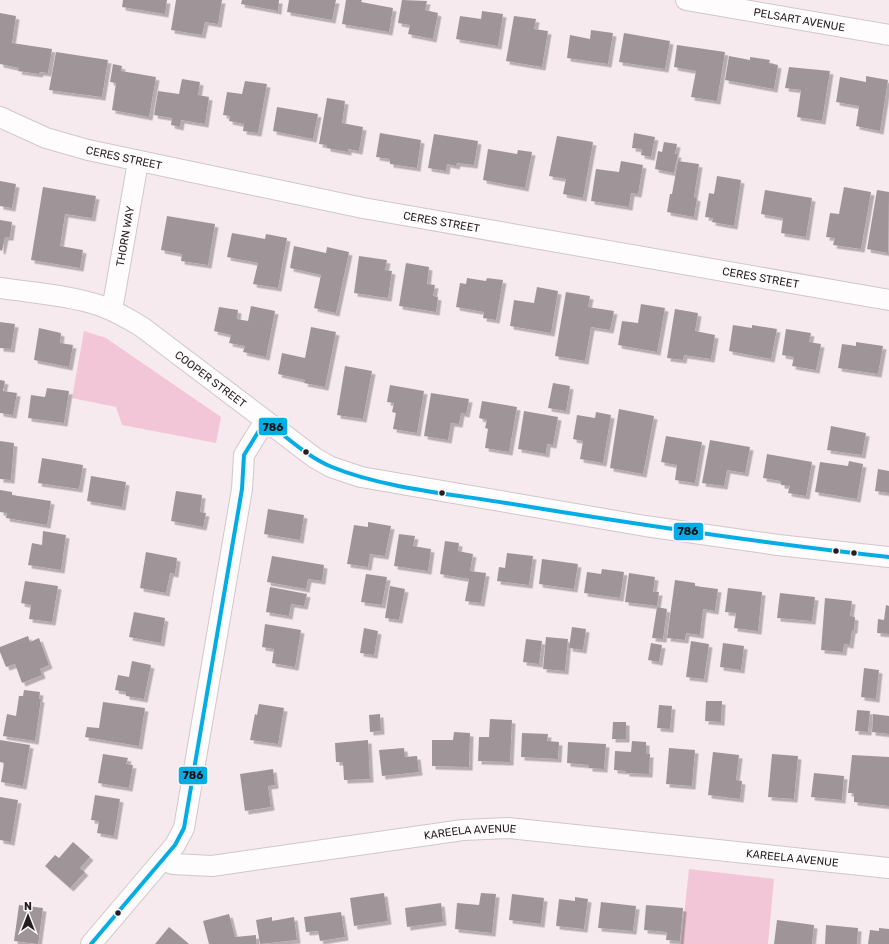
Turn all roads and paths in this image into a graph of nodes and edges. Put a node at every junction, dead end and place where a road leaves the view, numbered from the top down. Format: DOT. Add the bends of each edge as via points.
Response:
graph roads {
  1 [pos="686,0"];
  2 [pos="889,35"];
  3 [pos="0,117"];
  4 [pos="138,162"];
  5 [pos="0,288"];
  6 [pos="889,300"];
  7 [pos="112,310"];
  8 [pos="265,422"];
  9 [pos="889,557"];
  10 [pos="163,861"];
  11 [pos="889,868"];
  12 [pos="91,944"];
  1 -- 2 [label="street, PELSART AVENUE"];
  3 -- 4 [label="street, CERES STREET" via="46,138"];
  4 -- 6 [label="street, CERES STREET" via="363,208"];
  4 -- 7 [label="street, THORN WAY"];
  5 -- 7 [label="street, COOPER STREET" via="83,301"];
  7 -- 8 [label="street, COOPER STREET" via="142,327"];
  8 -- 9 [label="street, COOPER STREET" via="314,458 331,467 377,481 645,526 778,545"];
  8 -- 10 [label="street" via="246,449 242,462 242,489 187,817 178,841"];
  10 -- 11 [label="street, KAREELA AVENUE" via="208,866 463,830 508,828"];
  10 -- 12 [label="street"];
}
